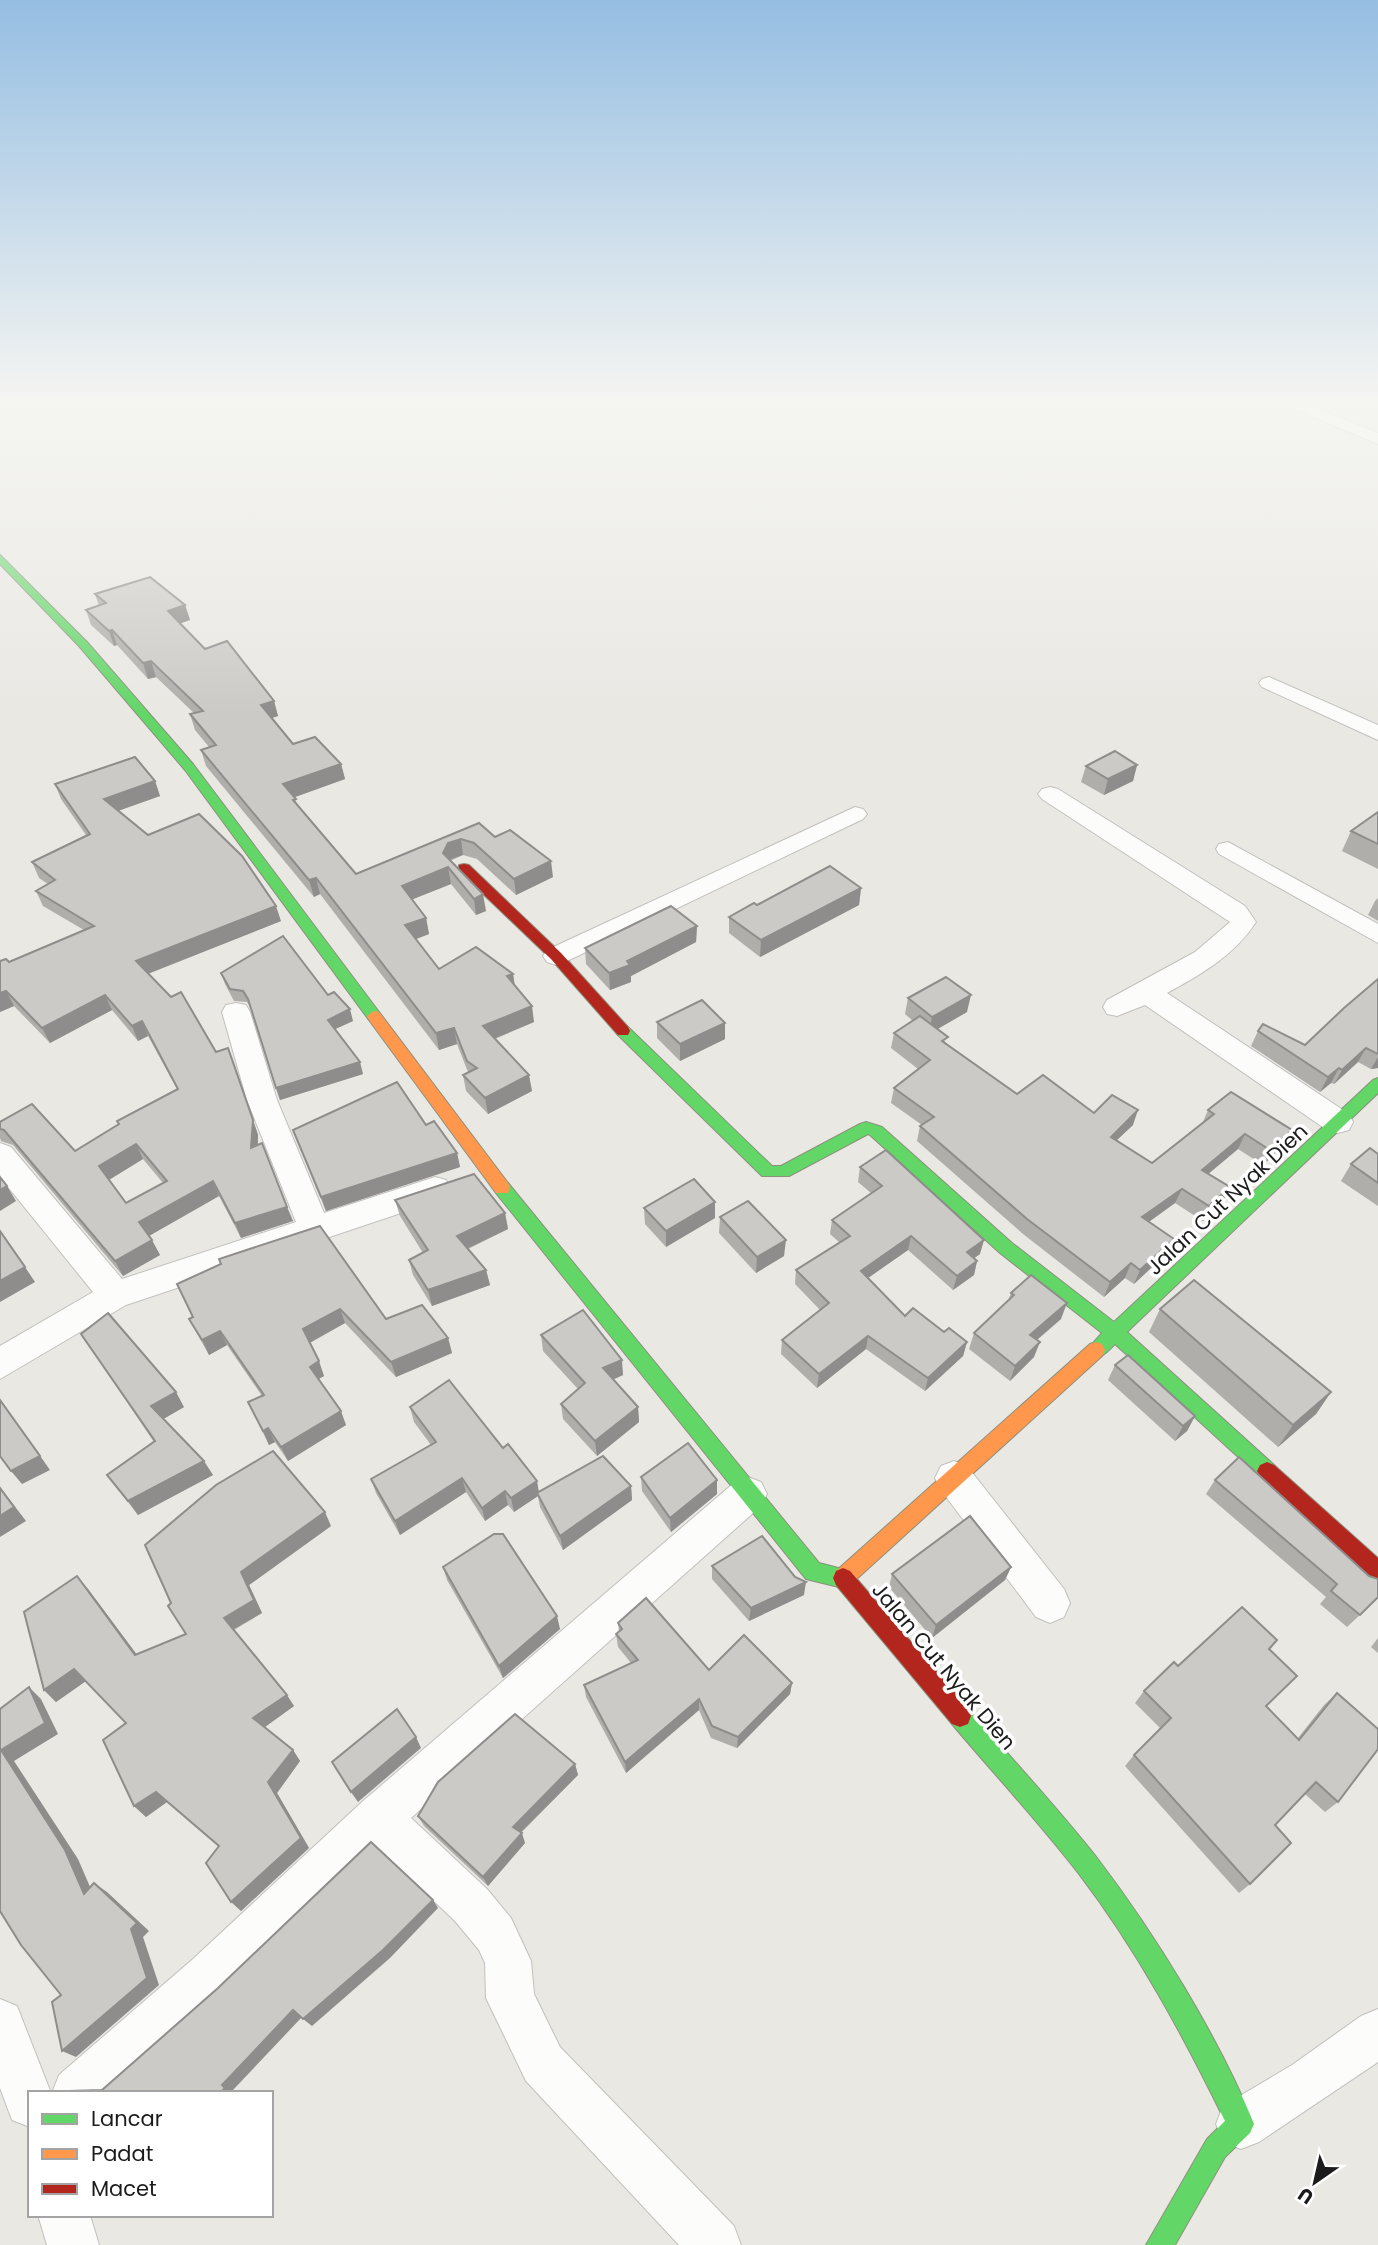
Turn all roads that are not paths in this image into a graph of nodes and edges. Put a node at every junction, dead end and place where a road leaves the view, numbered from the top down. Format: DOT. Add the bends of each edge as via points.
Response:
graph roads {
  1 [pos="0,558"];
  2 [pos="1269,682"];
  3 [pos="1378,733"];
  4 [pos="1050,794"];
  5 [pos="855,814"];
  6 [pos="1228,849"];
  7 [pos="464,869"];
  8 [pos="1378,935"];
  9 [pos="556,956"];
  10 [pos="1147,993"];
  11 [pos="1117,1007"];
  12 [pos="236,1012"];
  13 [pos="1375,1091"];
  14 [pos="1338,1122"];
  15 [pos="0,1155"];
  16 [pos="489,1171"];
  17 [pos="314,1228"];
  18 [pos="115,1296"];
  19 [pos="1115,1333"];
  20 [pos="0,1364"];
  21 [pos="954,1478"];
  22 [pos="748,1494"];
  23 [pos="1377,1570"];
  24 [pos="843,1578"];
  25 [pos="1050,1602"];
  26 [pos="378,1818"];
  27 [pos="0,2023"];
  28 [pos="1378,2033"];
  29 [pos="79,2091"];
  30 [pos="28,2097"];
  31 [pos="1241,2124"];
  32 [pos="65,2217"];
  33 [pos="73,2245"];
  34 [pos="715,2245"];
  35 [pos="1160,2245"];
  1 -- 16 [label="street" via="83,644 190,767"];
  2 -- 3 [label="street"];
  4 -- 10 [label="street" via="1241,918 1241,926 1218,948"];
  5 -- 9 [label="street"];
  6 -- 8 [label="street"];
  7 -- 9 [label="street"];
  9 -- 19 [label="street" via="631,1039 768,1172 783,1172 866,1128 872,1129 1006,1248"];
  10 -- 11 [label="street"];
  10 -- 14 [label="street"];
  12 -- 17 [label="street" via="262,1100"];
  13 -- 14 [label="street, Jalan Cut Nyak Dien"];
  14 -- 19 [label="street, Jalan Cut Nyak Dien"];
  15 -- 18 [label="street"];
  16 -- 17 [label="street"];
  16 -- 22 [label="street"];
  17 -- 18 [label="street"];
  18 -- 20 [label="street"];
  19 -- 21 [label="street, Jalan Cut Nyak Dien"];
  19 -- 23 [label="street"];
  21 -- 24 [label="street, Jalan Cut Nyak Dien"];
  21 -- 25 [label="street"];
  22 -- 24 [label="street" via="813,1572"];
  22 -- 26 [label="street"];
  24 -- 31 [label="street, Jalan Cut Nyak Dien" via="1103,1886 1208,2057"];
  26 -- 29 [label="street" via="211,1976"];
  26 -- 34 [label="street" via="471,1905 495,1934 508,1961 510,1998 543,2064"];
  27 -- 30 [label="street"];
  28 -- 31 [label="street"];
  31 -- 35 [label="street" via="1216,2148"];
  32 -- 33 [label="street"];
}
